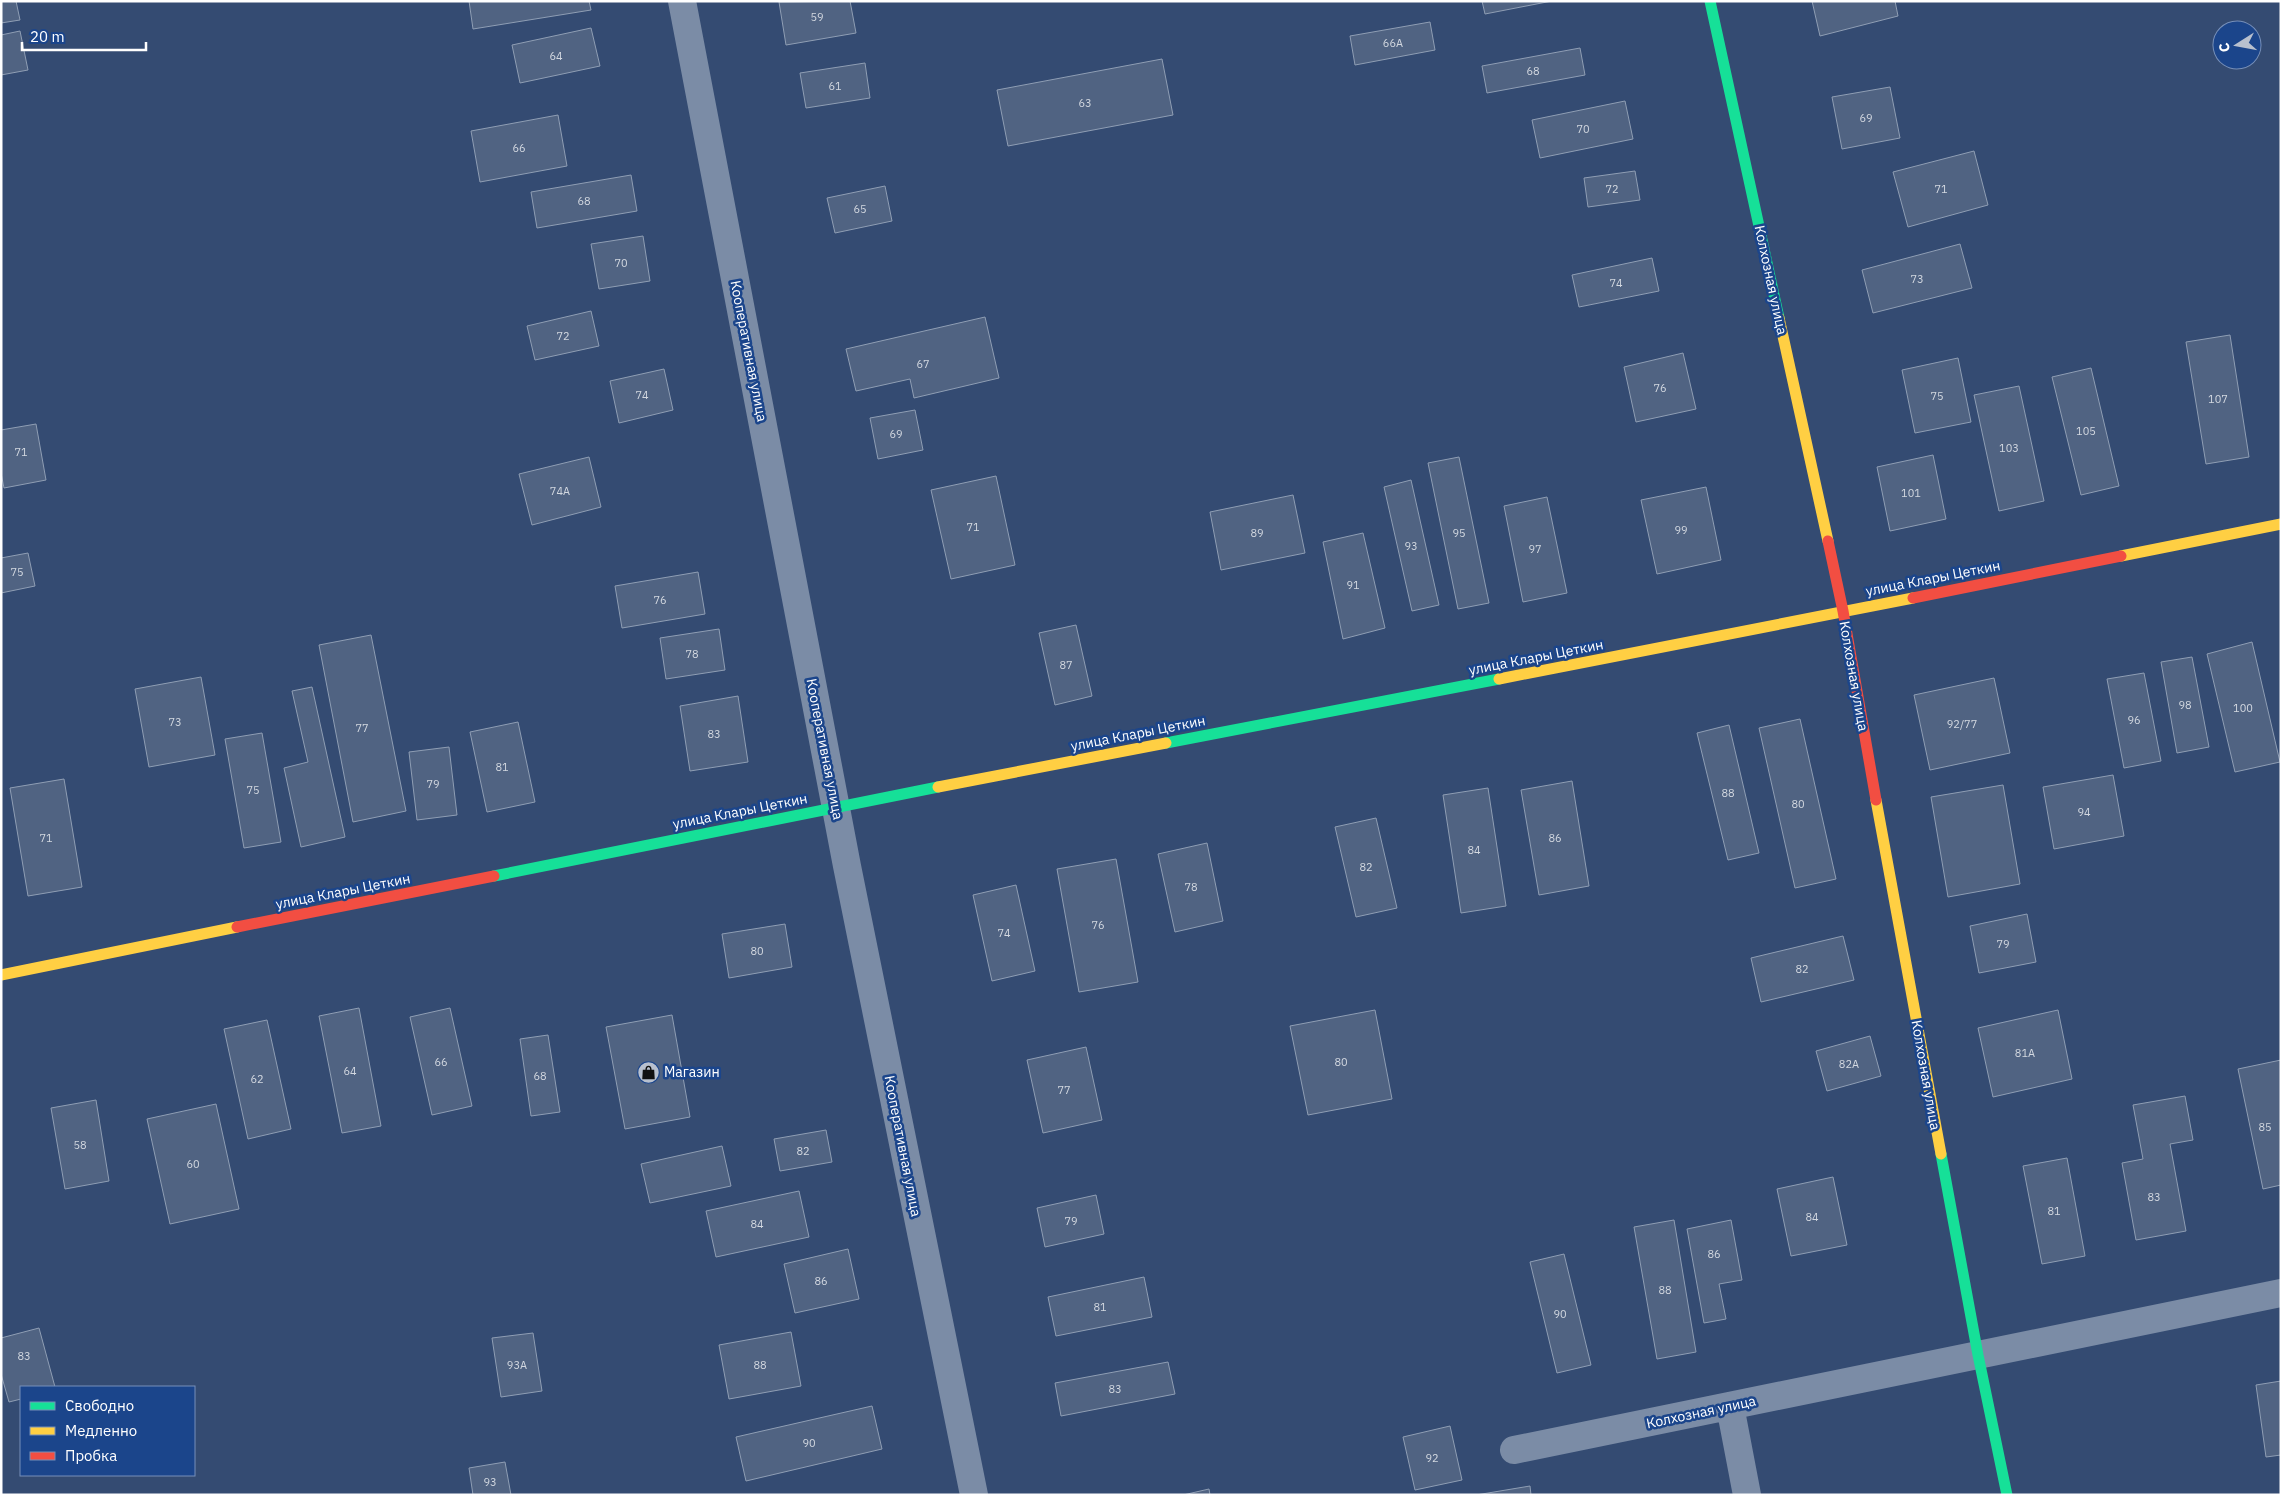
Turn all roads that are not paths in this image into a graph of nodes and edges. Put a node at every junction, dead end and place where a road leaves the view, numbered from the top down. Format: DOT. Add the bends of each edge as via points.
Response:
graph roads {
  1 [pos="682,1"];
  2 [pos="1710,1"];
  3 [pos="2281,524"];
  4 [pos="1843,611"];
  5 [pos="836,807"];
  6 [pos="1,975"];
  7 [pos="2281,1293"];
  8 [pos="1978,1355"];
  9 [pos="1730,1406"];
  10 [pos="1514,1450"];
  11 [pos="974,1495"];
  12 [pos="1747,1495"];
  13 [pos="2006,1495"];
  1 -- 5 [label="street, Кооперативная улица"];
  2 -- 4 [label="main road, Колхозная улица"];
  3 -- 4 [label="main road, улица Клары Цеткин"];
  4 -- 5 [label="main road, улица Клары Цеткин"];
  4 -- 8 [label="main road, Колхозная улица"];
  5 -- 6 [label="main road, улица Клары Цеткин"];
  5 -- 11 [label="street, Кооперативная улица"];
  7 -- 8 [label="street, Колхозная улица"];
  8 -- 9 [label="street, Колхозная улица"];
  8 -- 13 [label="main road, Колхозная улица"];
  9 -- 10 [label="street, Колхозная улица"];
  9 -- 12 [label="street"];
}
